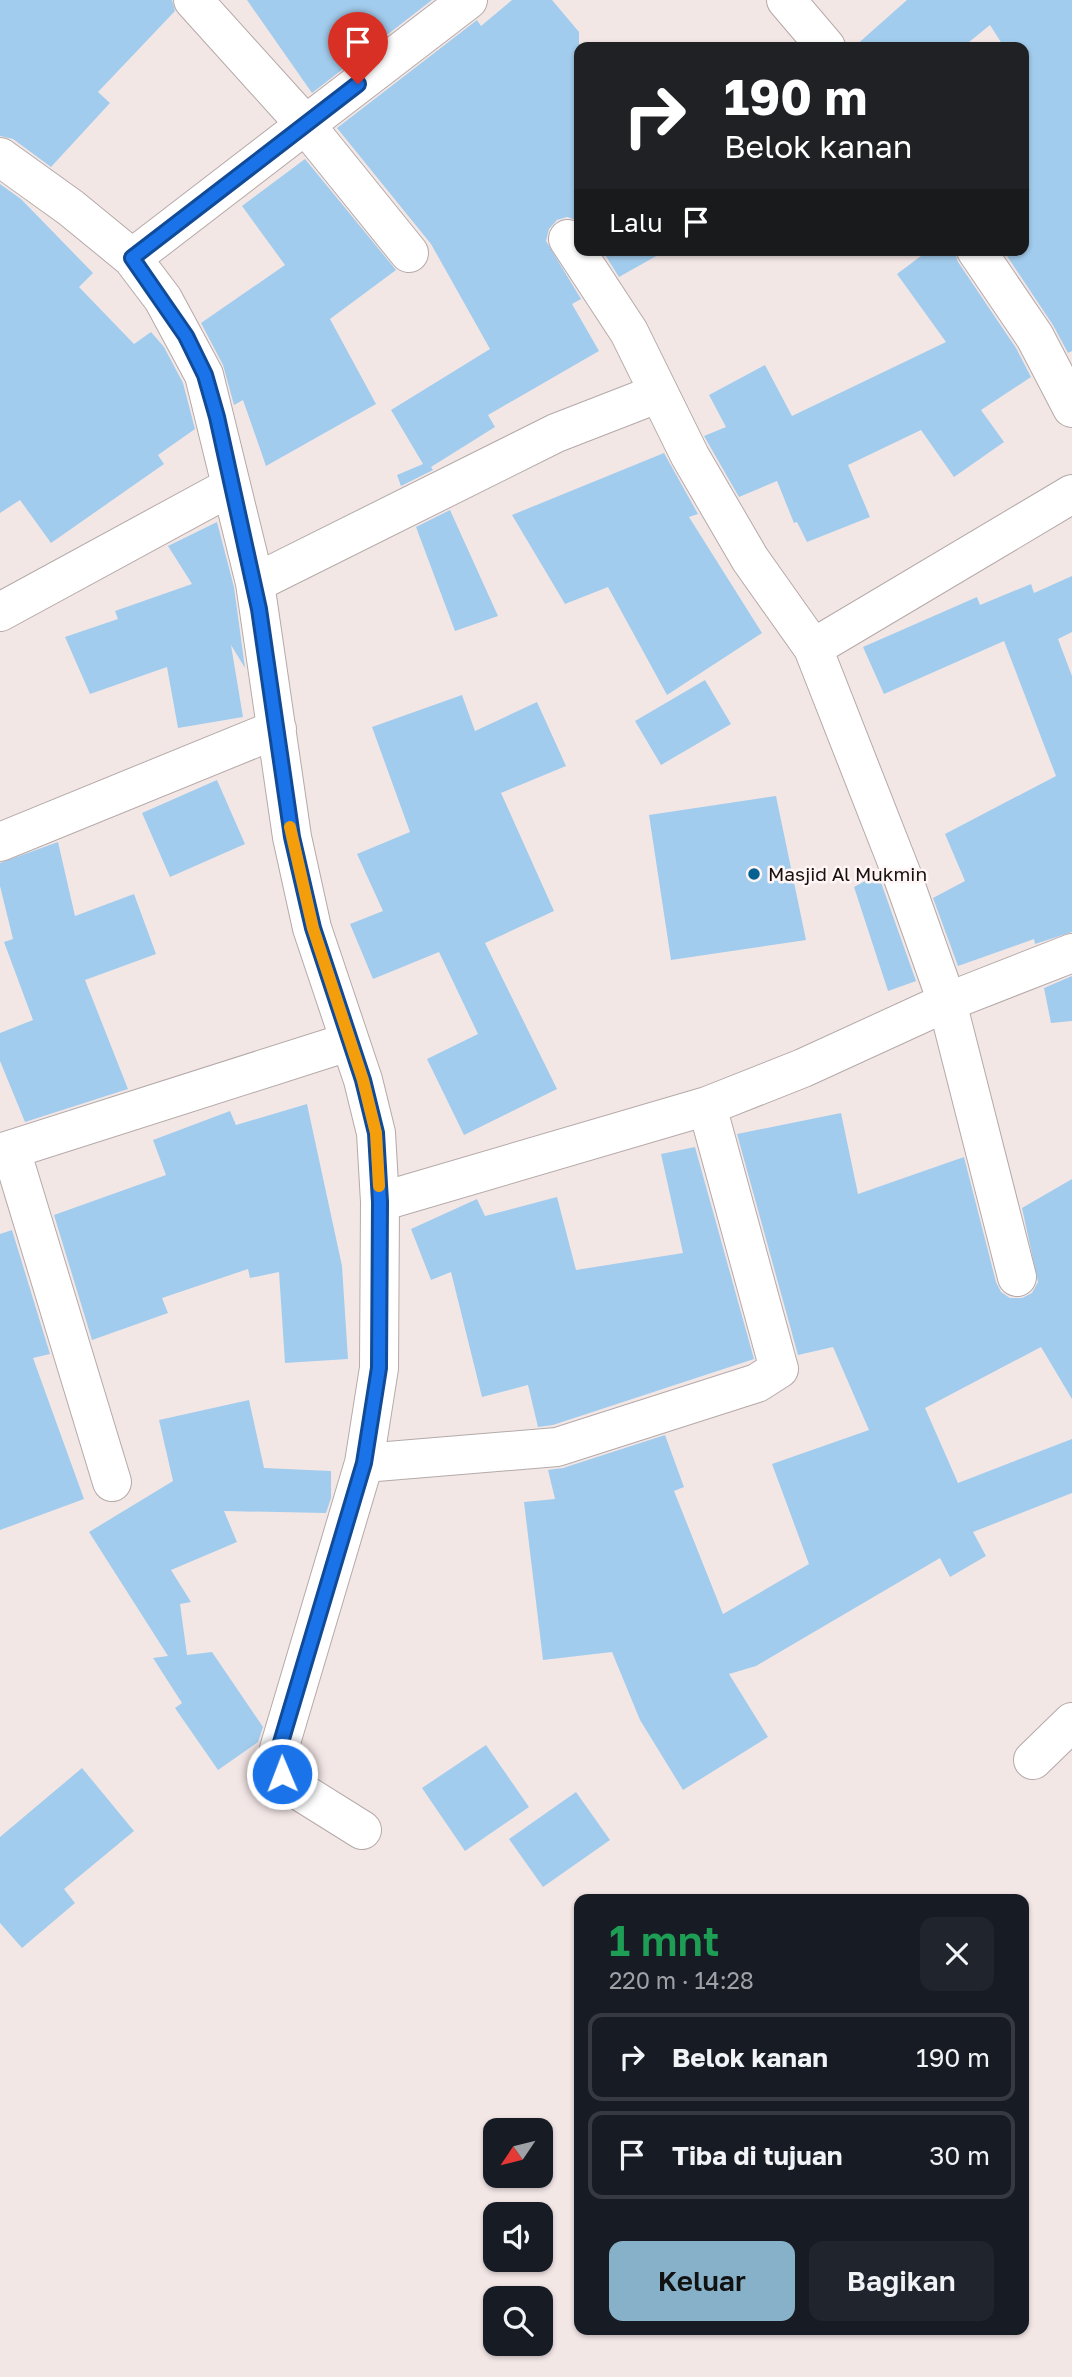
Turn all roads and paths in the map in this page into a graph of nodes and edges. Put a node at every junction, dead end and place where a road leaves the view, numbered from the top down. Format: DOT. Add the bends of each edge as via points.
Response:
graph roads {
  1 [pos="193,0"];
  2 [pos="468,0"];
  3 [pos="786,0"];
  4 [pos="822,42"];
  5 [pos="304,123"];
  6 [pos="0,157"];
  7 [pos="568,239"];
  8 [pos="574,248"];
  9 [pos="409,253"];
  10 [pos="579,256"];
  11 [pos="980,256"];
  12 [pos="132,258"];
  13 [pos="659,393"];
  14 [pos="1072,408"];
  15 [pos="230,487"];
  16 [pos="1072,494"];
  17 [pos="254,583"];
  18 [pos="0,612"];
  19 [pos="813,648"];
  20 [pos="277,729"];
  21 [pos="0,842"];
  22 [pos="1072,953"];
  23 [pos="947,1002"];
  24 [pos="348,1042"];
  25 [pos="707,1106"];
  26 [pos="5,1151"];
  27 [pos="380,1202"];
  28 [pos="1017,1277"];
  29 [pos="364,1463"];
  30 [pos="112,1482"];
  31 [pos="1072,1722"];
  32 [pos="1032,1760"];
  33 [pos="362,1830"];
  1 -- 5 [label="street"];
  2 -- 5 [label="street"];
  3 -- 4 [label="street"];
  5 -- 9 [label="street"];
  5 -- 12 [label="street"];
  6 -- 12 [label="street"];
  7 -- 8 [label="street"];
  10 -- 13 [label="street" via="629,332"];
  11 -- 14 [label="street" via="1035,337"];
  12 -- 15 [label="street" via="169,308 205,375"];
  13 -- 17 [label="street" via="556,433"];
  13 -- 19 [label="street" via="750,559"];
  15 -- 17 [label="street"];
  15 -- 18 [label="street"];
  16 -- 19 [label="street"];
  17 -- 20 [label="street"];
  19 -- 23 [label="street"];
  20 -- 21 [label="street"];
  20 -- 24 [label="street" via="292,837 313,928"];
  22 -- 23 [label="street"];
  23 -- 25 [label="street"];
  23 -- 28 [label="street"];
  24 -- 26 [label="street"];
  24 -- 27 [label="street" via="376,1133"];
  25 -- 27 [label="street"];
  25 -- 29 [label="street" via="779,1369 757,1383 557,1447"];
  26 -- 30 [label="street"];
  27 -- 29 [label="street" via="379,1368"];
  29 -- 33 [label="street" via="279,1749 282,1774 298,1790"];
  31 -- 32 [label="street"];
}
